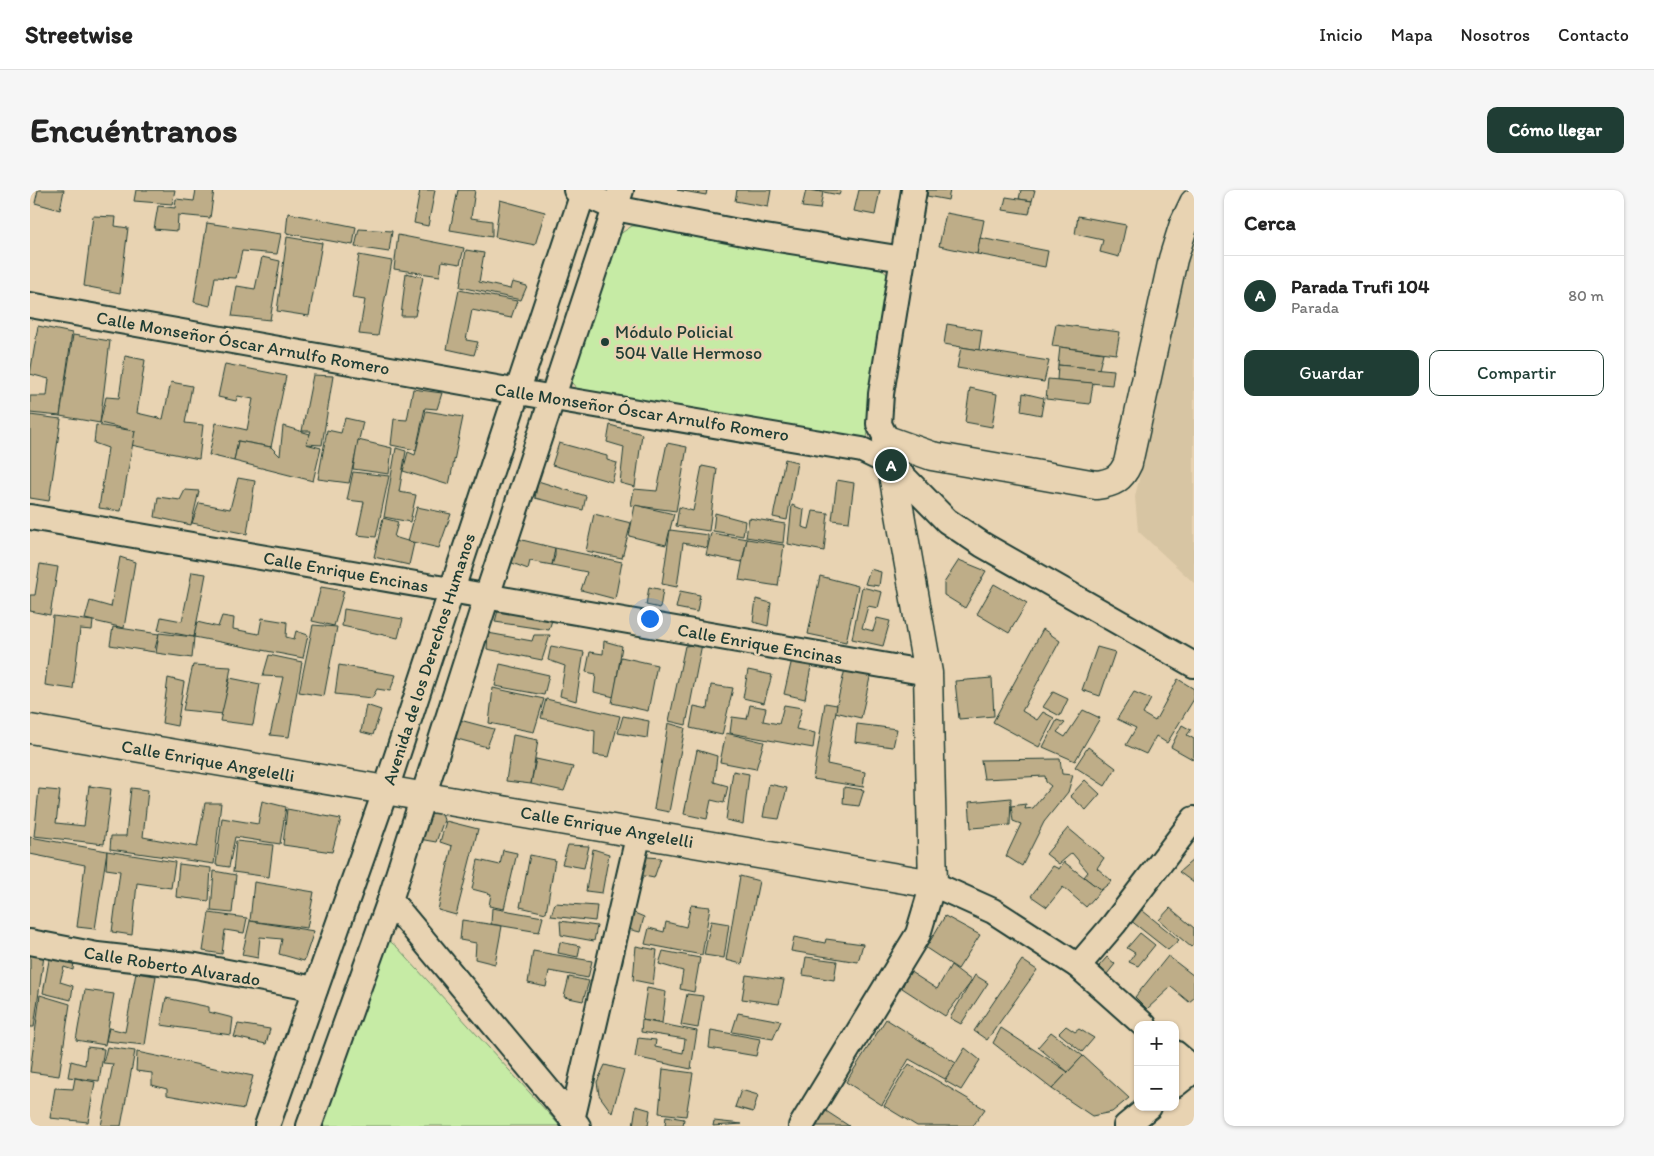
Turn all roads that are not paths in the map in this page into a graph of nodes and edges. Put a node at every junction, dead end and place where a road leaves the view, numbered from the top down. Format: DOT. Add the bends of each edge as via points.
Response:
graph roads {
  1 [pos="581,190"];
  2 [pos="914,190"];
  3 [pos="618,199"];
  4 [pos="1194,203"];
  5 [pos="903,259"];
  6 [pos="30,304"];
  7 [pos="519,392"];
  8 [pos="554,396"];
  9 [pos="889,452"];
  10 [pos="30,517"];
  11 [pos="451,590"];
  12 [pos="487,596"];
  13 [pos="1194,665"];
  14 [pos="928,673"];
  15 [pos="30,729"];
  16 [pos="385,792"];
  17 [pos="422,795"];
  18 [pos="1194,819"];
  19 [pos="639,833"];
  20 [pos="933,884"];
  21 [pos="390,900"];
  22 [pos="30,942"];
  23 [pos="1078,966"];
  24 [pos="315,989"];
  25 [pos="1140,1021"];
  26 [pos="1179,1057"];
  27 [pos="1194,1070"];
  28 [pos="1179,1082"];
  29 [pos="1143,1111"];
  30 [pos="575,1123"];
  31 [pos="266,1126"];
  32 [pos="309,1126"];
  33 [pos="801,1126"];
  34 [pos="1126,1126"];
  1 -- 3 [label="street"];
  1 -- 7 [label="street, Avenida de los Derechos Humanos"];
  2 -- 5 [label="street"];
  3 -- 5 [label="street" via="759,236"];
  3 -- 8 [label="street, Avenida de los Derechos Humanos"];
  4 -- 9 [label="street" via="1173,259 1123,475 1111,484 1096,485 932,456"];
  5 -- 9 [label="street" via="881,394 879,424"];
  6 -- 7 [label="street, Calle Monseñor Óscar Arnulfo Romero"];
  7 -- 8 [label="street, Calle Monseñor Óscar Arnulfo Romero"];
  7 -- 11 [label="street, Avenida de los Derechos Humanos"];
  8 -- 9 [label="street, Calle Monseñor Óscar Arnulfo Romero"];
  8 -- 12 [label="street, Avenida de los Derechos Humanos"];
  9 -- 13 [label="street, Calle Monseñor Óscar Arnulfo Romero" via="954,526"];
  9 -- 14 [label="street"];
  10 -- 11 [label="street, Calle Enrique Encinas"];
  11 -- 12 [label="street, Calle Enrique Encinas"];
  11 -- 16 [label="street, Avenida de los Derechos Humanos"];
  12 -- 14 [label="street, Calle Enrique Encinas"];
  12 -- 17 [label="street, Avenida de los Derechos Humanos"];
  14 -- 20 [label="street"];
  15 -- 16 [label="street, Calle Enrique Angelelli"];
  16 -- 17 [label="street, Calle Enrique Angelelli"];
  16 -- 24 [label="street, Avenida de los Derechos Humanos"];
  17 -- 19 [label="street, Calle Enrique Angelelli"];
  17 -- 21 [label="street, Avenida de los Derechos Humanos"];
  18 -- 23 [label="street"];
  19 -- 20 [label="street, Calle Enrique Angelelli"];
  19 -- 30 [label="street"];
  20 -- 23 [label="street, Calle Enrique Angelelli" via="993,912"];
  20 -- 33 [label="street" via="918,934"];
  21 -- 30 [label="street"];
  21 -- 32 [label="street, Avenida de los Derechos Humanos"];
  22 -- 24 [label="street, Calle Roberto Alvarado" via="97,955 196,966"];
  23 -- 25 [label="street, Calle Enrique Angelelli"];
  24 -- 31 [label="street, Avenida de los Derechos Humanos"];
  26 -- 27 [label="street"];
  27 -- 28 [label="street"];
  29 -- 34 [label="street"];
}
